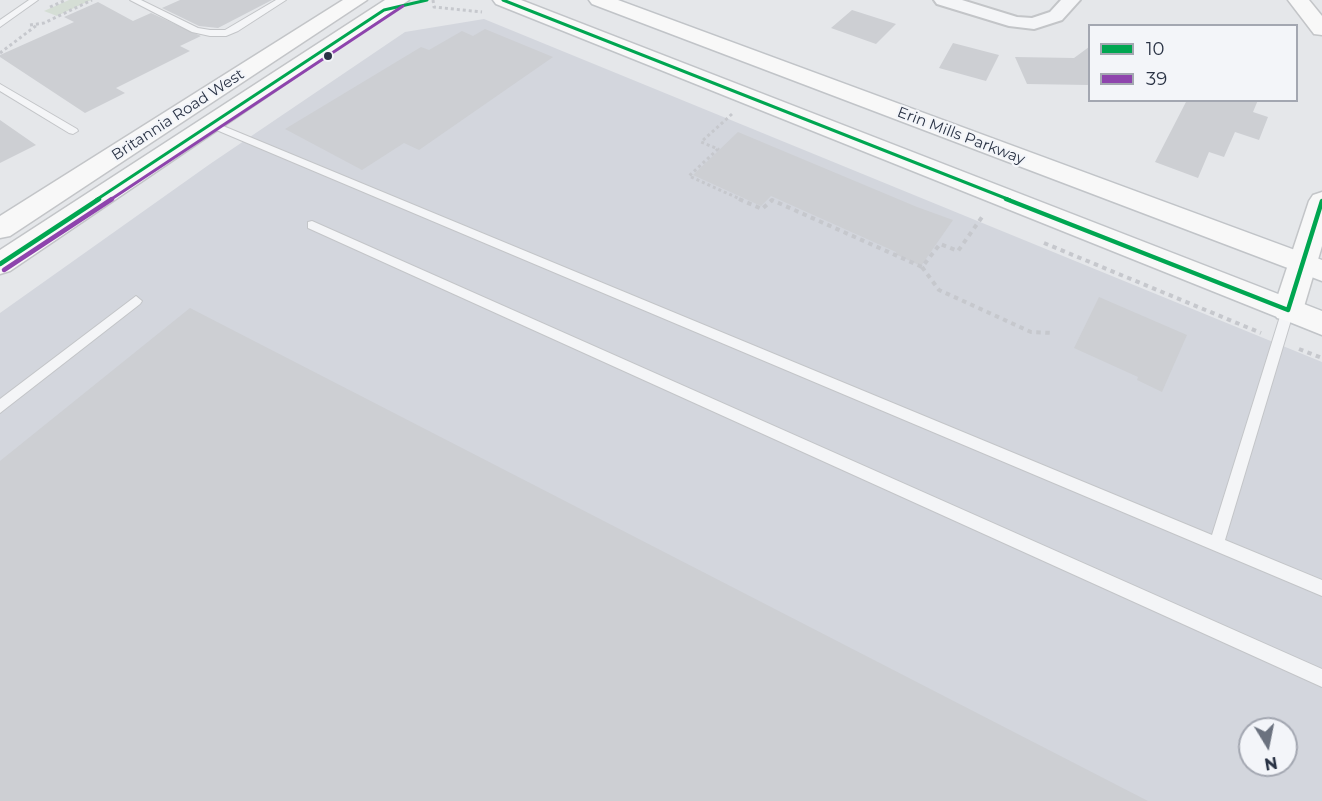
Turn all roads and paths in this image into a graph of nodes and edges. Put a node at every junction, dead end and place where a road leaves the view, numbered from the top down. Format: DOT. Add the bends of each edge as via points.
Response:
graph roads {
  1 [pos="34,0"];
  2 [pos="66,0"];
  3 [pos="92,0"];
  4 [pos="134,0"];
  5 [pos="282,0"];
  6 [pos="433,0"];
  7 [pos="503,0"];
  8 [pos="599,0"];
  9 [pos="943,0"];
  10 [pos="1071,0"];
  11 [pos="1298,0"];
  12 [pos="355,1"];
  13 [pos="430,2"];
  14 [pos="391,5"];
  15 [pos="41,11"];
  16 [pos="49,14"];
  17 [pos="57,18"];
  18 [pos="26,21"];
  19 [pos="0,24"];
  20 [pos="37,25"];
  21 [pos="1321,26"];
  22 [pos="0,53"];
  23 [pos="0,87"];
  24 [pos="733,113"];
  25 [pos="212,124"];
  26 [pos="73,131"];
  27 [pos="1322,201"];
  28 [pos="982,218"];
  29 [pos="312,225"];
  30 [pos="0,229"];
  31 [pos="0,264"];
  32 [pos="922,267"];
  33 [pos="1312,267"];
  34 [pos="136,302"];
  35 [pos="1288,310"];
  36 [pos="1322,323"];
  37 [pos="1053,333"];
  38 [pos="1309,353"];
  39 [pos="1322,358"];
  40 [pos="0,407"];
  41 [pos="1216,544"];
  42 [pos="1322,588"];
  43 [pos="1322,678"];
  1 -- 19 [label="lane"];
  2 -- 15 [label="path"];
  3 -- 17 [label="path"];
  4 -- 5 [label="lane" via="195,30 210,33 236,29"];
  6 -- 13 [label="path"];
  7 -- 35 [label="main road"];
  8 -- 33 [label="main road, Erin Mills Parkway"];
  9 -- 10 [label="street" via="1034,24 1056,16"];
  11 -- 21 [label="main road"];
  12 -- 30 [label="main road, Britannia Road West"];
  13 -- 14 [label="main road"];
  14 -- 25 [label="main road, Britannia Road West"];
  16 -- 17 [label="path"];
  17 -- 20 [label="path"];
  18 -- 20 [label="path"];
  20 -- 22 [label="path"];
  23 -- 26 [label="lane"];
  24 -- 32 [label="path" via="701,142 718,149 689,176 762,210 772,200 783,203"];
  25 -- 31 [label="main road, Britannia Road West"];
  25 -- 41 [label="lane"];
  27 -- 33 [label="main road"];
  28 -- 32 [label="path" via="958,251 940,244"];
  29 -- 43 [label="lane"];
  32 -- 37 [label="path" via="939,290 1031,332"];
  33 -- 35 [label="main road"];
  34 -- 40 [label="lane"];
  35 -- 36 [label="main road"];
  35 -- 41 [label="lane"];
  38 -- 39 [label="path"];
  41 -- 42 [label="lane"];
}
